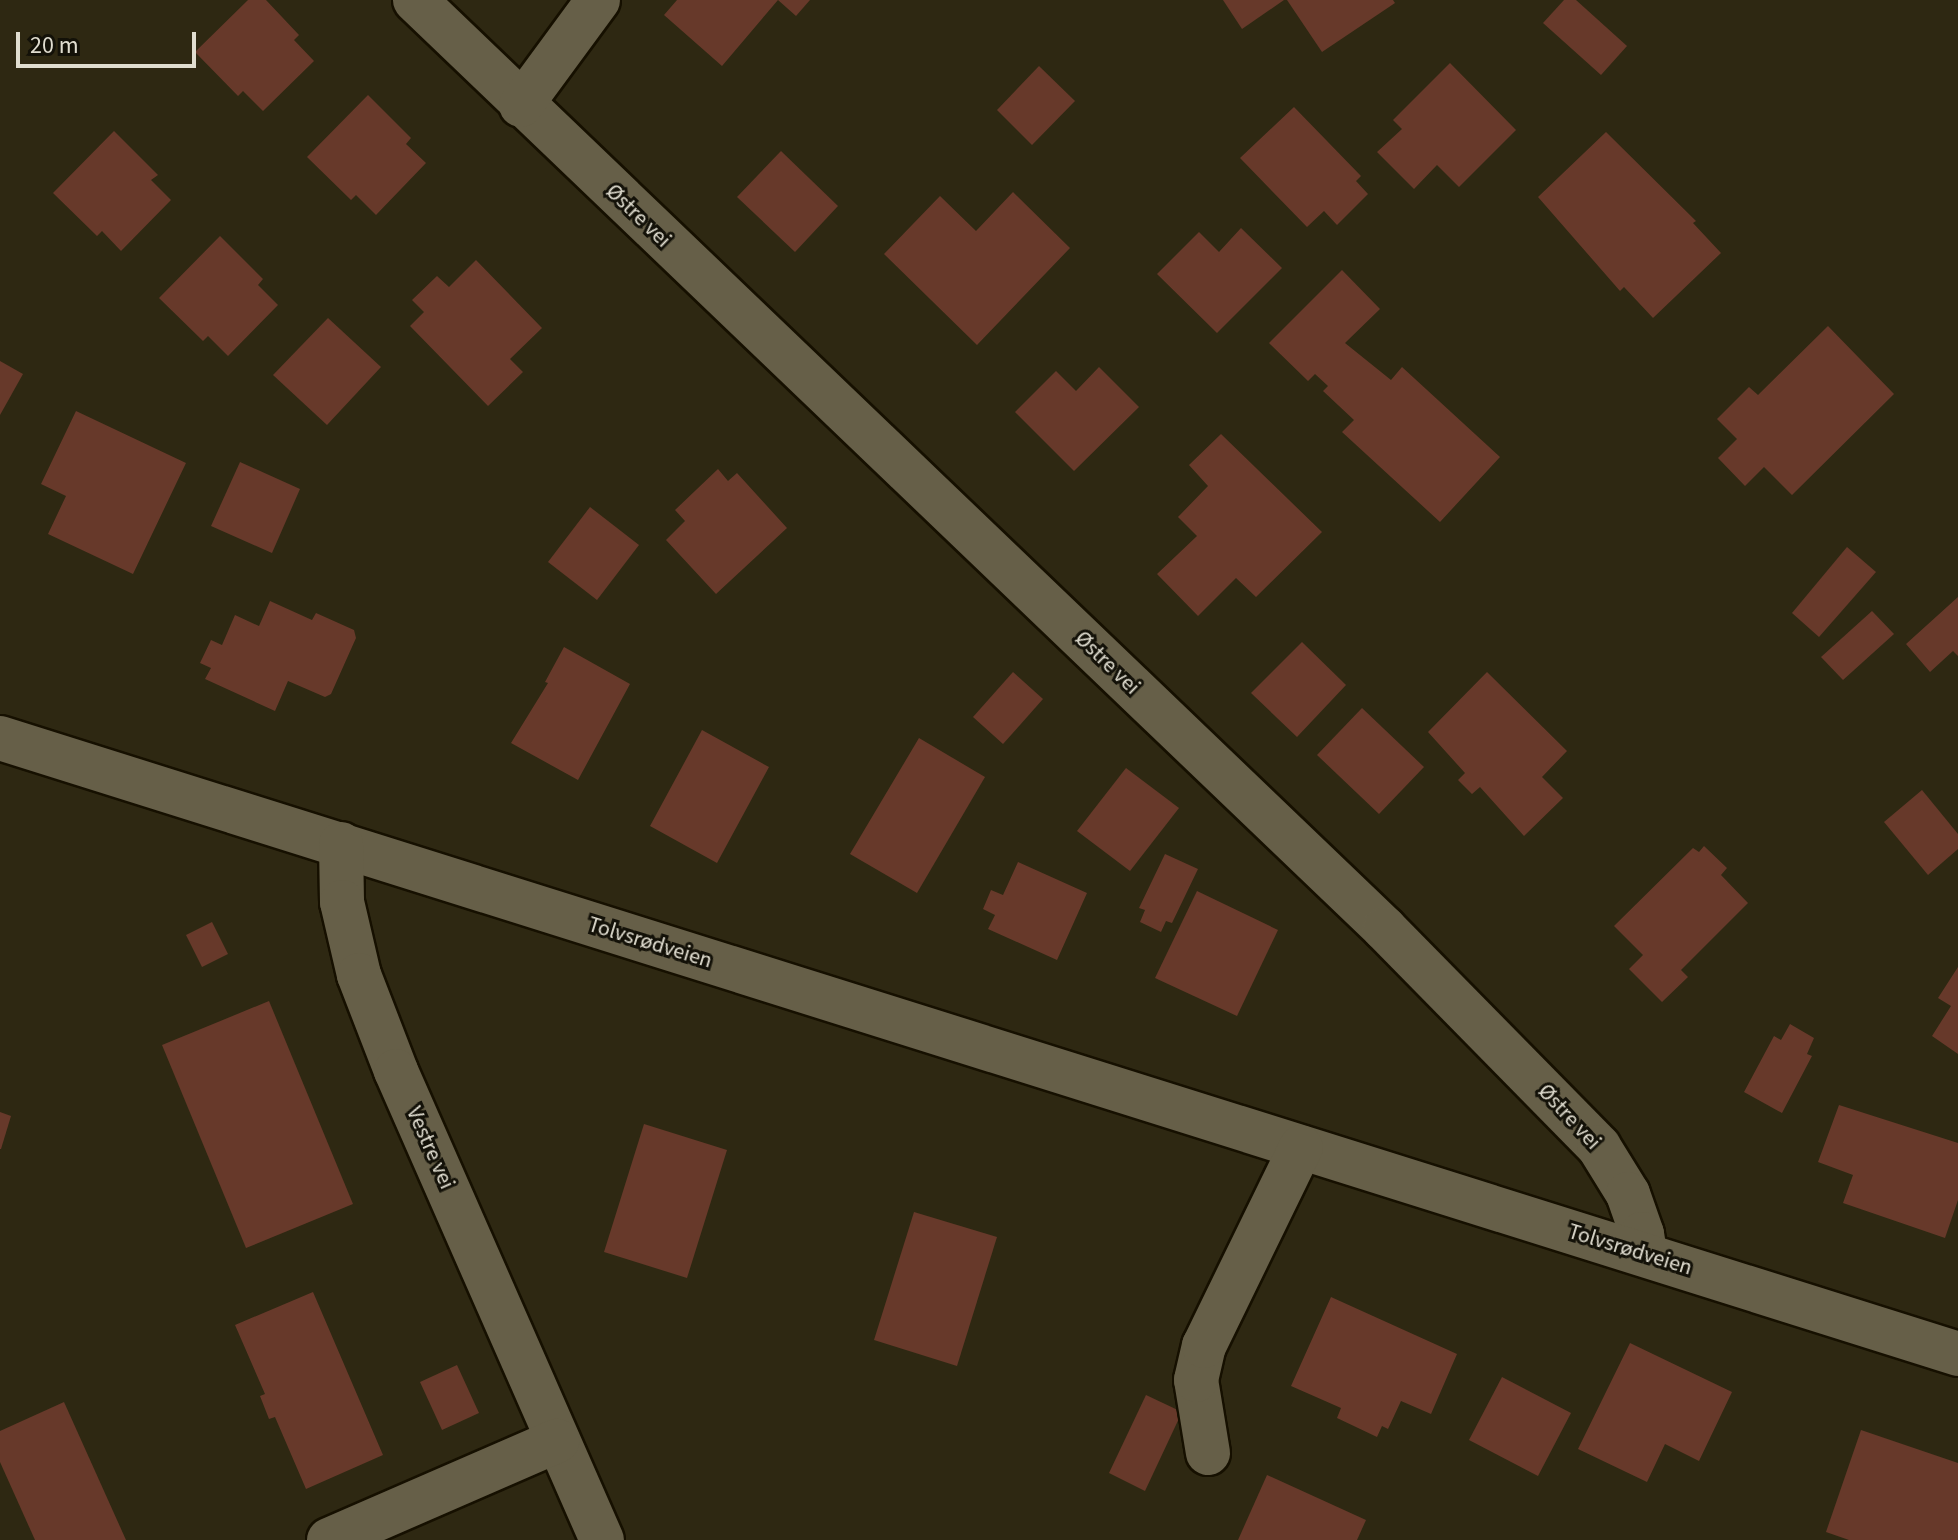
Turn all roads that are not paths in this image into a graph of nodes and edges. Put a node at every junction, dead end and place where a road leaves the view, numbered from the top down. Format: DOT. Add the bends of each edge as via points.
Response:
graph roads {
  1 [pos="415,0"];
  2 [pos="598,0"];
  3 [pos="521,105"];
  4 [pos="0,738"];
  5 [pos="341,844"];
  6 [pos="1301,1147"];
  7 [pos="1645,1254"];
  8 [pos="1958,1354"];
  9 [pos="557,1441"];
  10 [pos="1208,1453"];
  11 [pos="329,1540"];
  12 [pos="602,1540"];
  1 -- 3 [label="street, Østre vei"];
  2 -- 3 [label="street"];
  3 -- 7 [label="street, Østre vei" via="1385,929 1589,1136 1628,1194"];
  4 -- 5 [label="street, Tolvsrødveien"];
  5 -- 6 [label="street, Tolvsrødveien"];
  5 -- 9 [label="street, Vestre vei" via="342,902 359,975"];
  6 -- 7 [label="street, Tolvsrødveien"];
  6 -- 10 [label="street" via="1204,1346 1196,1380"];
  7 -- 8 [label="street, Tolvsrødveien"];
  9 -- 11 [label="street"];
  9 -- 12 [label="street, Vestre vei"];
}
